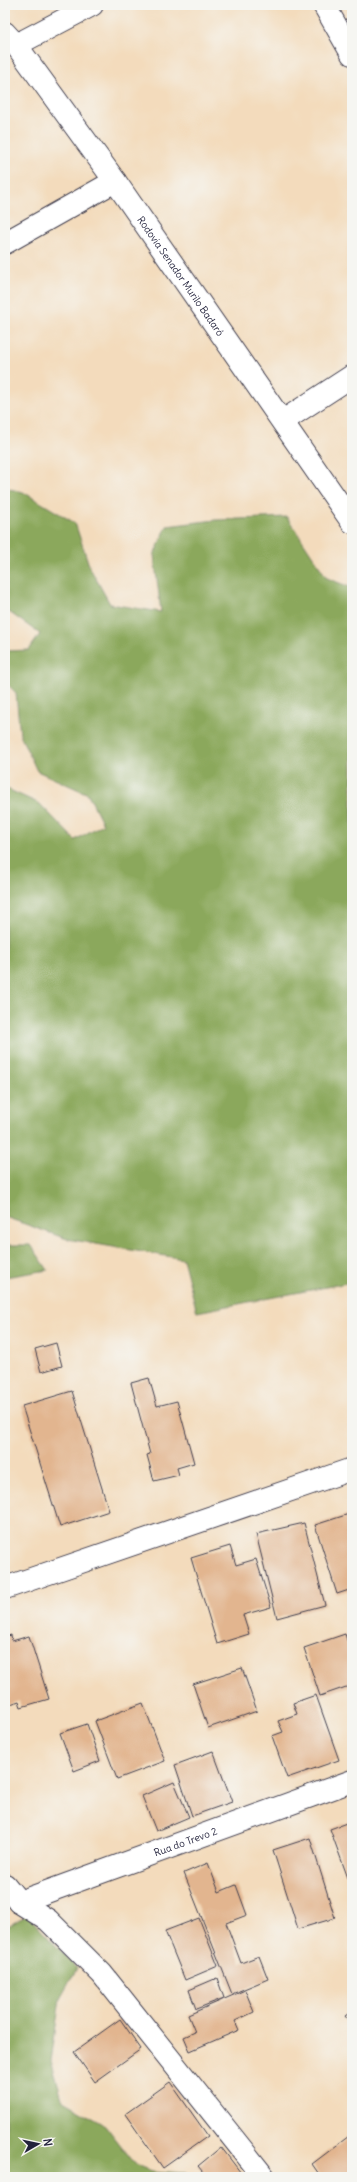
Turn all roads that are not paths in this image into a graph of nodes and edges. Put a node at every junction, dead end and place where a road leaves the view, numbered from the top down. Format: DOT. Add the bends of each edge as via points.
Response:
graph roads {
  1 [pos="92,5"];
  2 [pos="324,5"];
  3 [pos="10,39"];
  4 [pos="352,54"];
  5 [pos="115,181"];
  6 [pos="5,243"];
  7 [pos="352,376"];
  8 [pos="283,421"];
  9 [pos="352,522"];
  10 [pos="352,1469"];
  11 [pos="5,1588"];
  12 [pos="352,1781"];
  13 [pos="5,1885"];
  14 [pos="19,1902"];
  15 [pos="264,2177"];
  1 -- 3 [label="street"];
  2 -- 4 [label="street"];
  3 -- 5 [label="street, Rodovia Senador Murilo Badaró"];
  5 -- 6 [label="street"];
  5 -- 8 [label="street, Rodovia Senador Murilo Badaró"];
  7 -- 8 [label="street"];
  8 -- 9 [label="street, Rodovia Senador Murilo Badaró"];
  10 -- 11 [label="street"];
  12 -- 14 [label="street, Rua do Trevo 2"];
  13 -- 14 [label="street"];
  14 -- 15 [label="street" via="48,1920 102,1974"];
}
